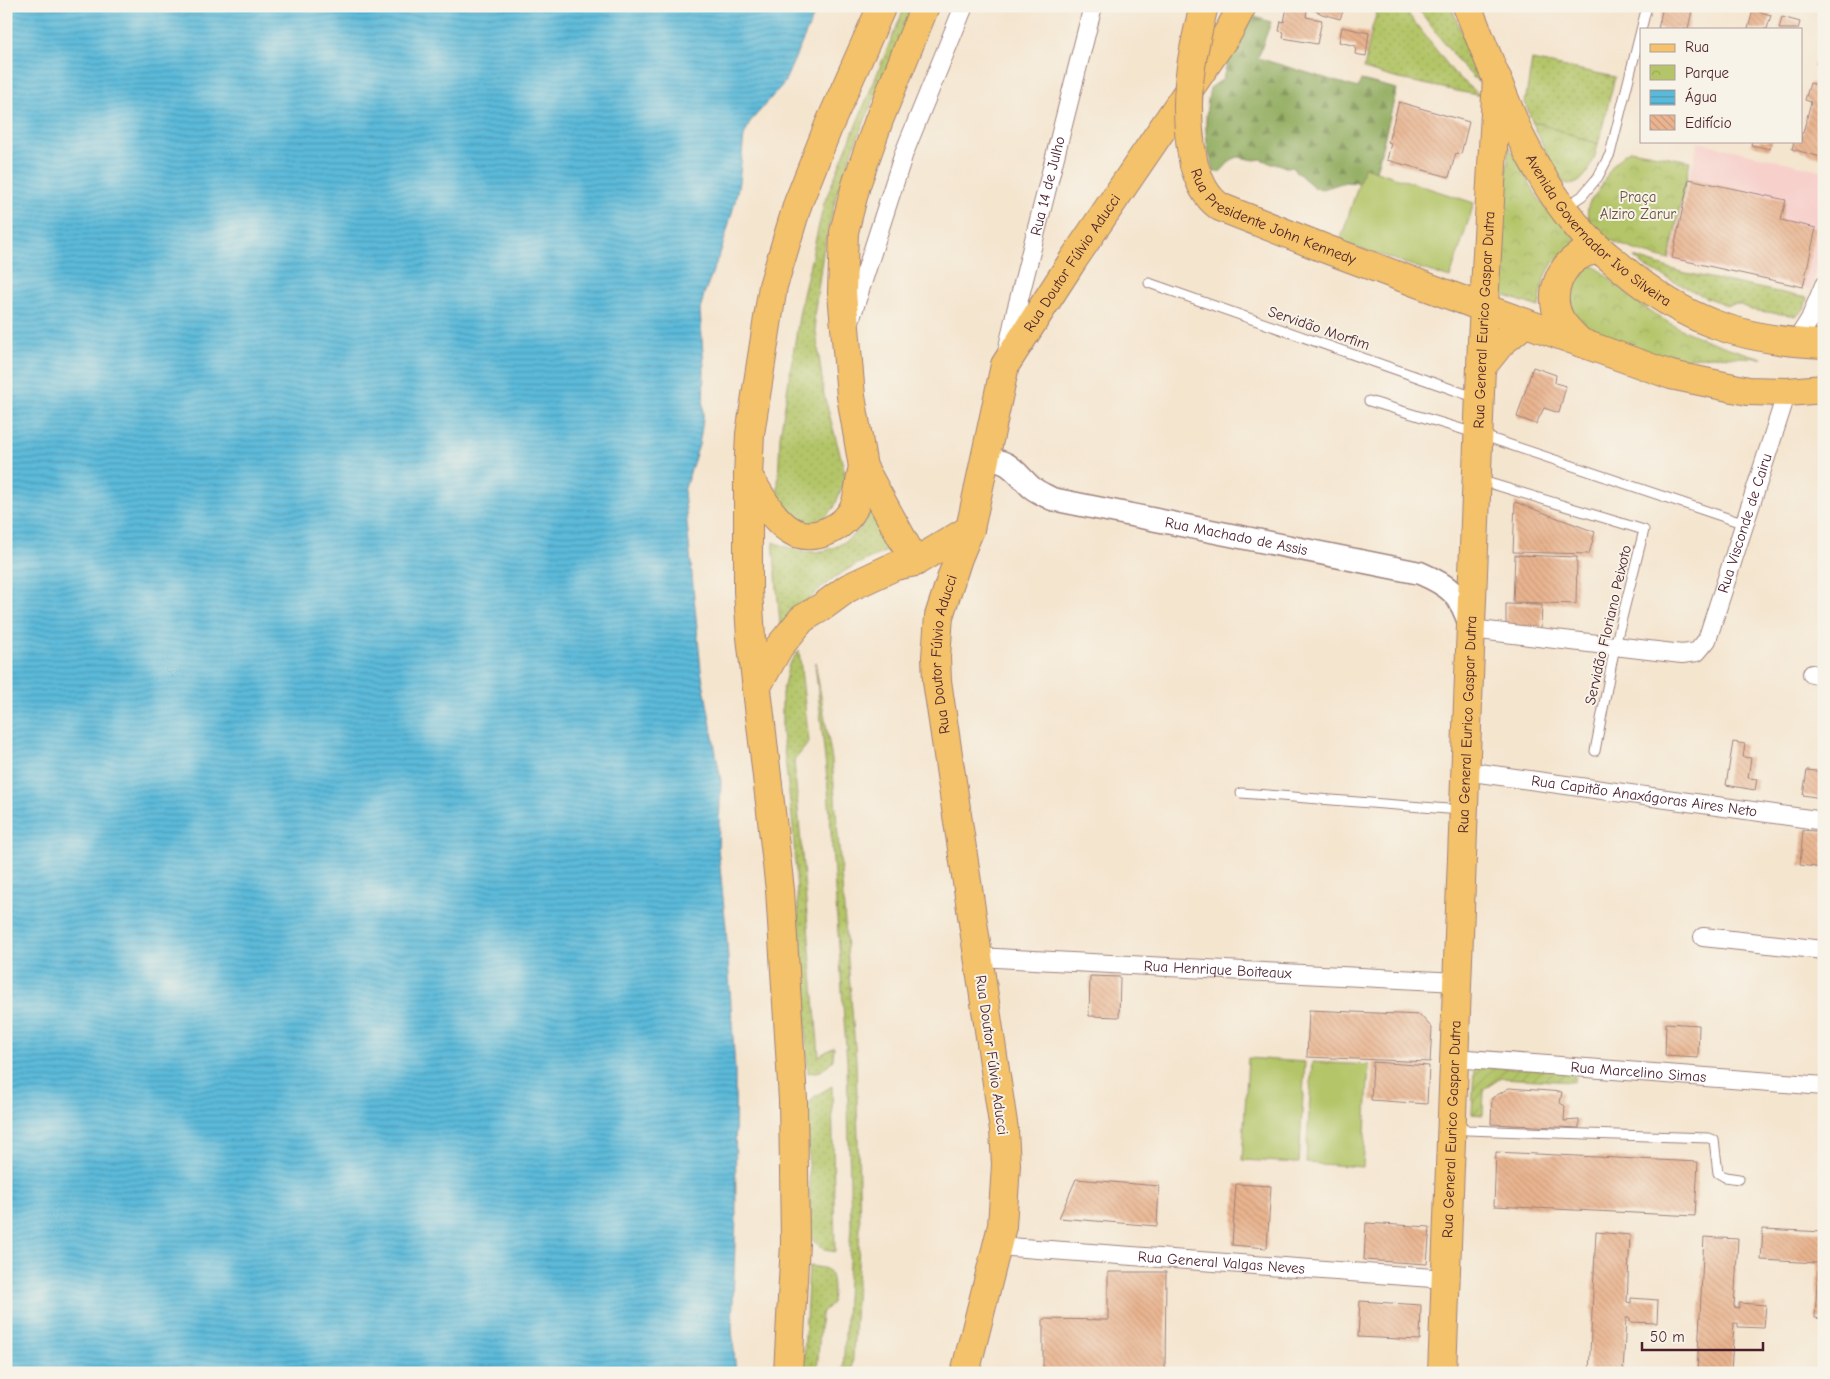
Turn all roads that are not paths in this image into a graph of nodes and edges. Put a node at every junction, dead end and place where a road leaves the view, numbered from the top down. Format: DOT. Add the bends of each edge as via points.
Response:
graph roads {
  1 [pos="882,6"];
  2 [pos="926,6"];
  3 [pos="964,6"];
  4 [pos="1093,6"];
  5 [pos="1204,6"];
  6 [pos="1242,6"];
  7 [pos="1467,6"];
  8 [pos="1647,6"];
  9 [pos="1642,28"];
  10 [pos="1640,34"];
  11 [pos="1501,88"];
  12 [pos="1563,209"];
  13 [pos="1600,250"];
  14 [pos="1149,283"];
  15 [pos="1824,284"];
  16 [pos="1488,310"];
  17 [pos="1525,323"];
  18 [pos="1824,337"];
  19 [pos="845,338"];
  20 [pos="1580,343"];
  21 [pos="1795,343"];
  22 [pos="1824,344"];
  23 [pos="1005,365"];
  24 [pos="1481,368"];
  25 [pos="1824,389"];
  26 [pos="1787,392"];
  27 [pos="1480,399"];
  28 [pos="1369,401"];
  29 [pos="1478,434"];
  30 [pos="985,461"];
  31 [pos="863,468"];
  32 [pos="748,476"];
  33 [pos="1477,480"];
  34 [pos="1744,524"];
  35 [pos="970,529"];
  36 [pos="915,562"];
  37 [pos="1471,629"];
  38 [pos="1615,646"];
  39 [pos="757,686"];
  40 [pos="1595,751"];
  41 [pos="1465,771"];
  42 [pos="1241,793"];
  43 [pos="1464,810"];
  44 [pos="1824,822"];
  45 [pos="1704,936"];
  46 [pos="1824,950"];
  47 [pos="978,957"];
  48 [pos="1457,982"];
  49 [pos="1454,1058"];
  50 [pos="1824,1086"];
  51 [pos="1452,1120"];
  52 [pos="1739,1179"];
  53 [pos="997,1246"];
  54 [pos="1446,1279"];
  55 [pos="788,1373"];
  56 [pos="965,1373"];
  57 [pos="1442,1373"];
  1 -- 32 [label="main road" via="798,203 773,286 750,434"];
  2 -- 19 [label="main road" via="879,120 856,185 844,232 842,293"];
  3 -- 19 [label="street" via="904,153"];
  4 -- 23 [label="street, Rua 14 de Julho"];
  5 -- 16 [label="main road, Rua Presidente John Kennedy, bridge" via="1192,59 1187,116 1194,165 1205,194 1220,207"];
  6 -- 23 [label="main road, Rua Doutor Fúlvio Aducci" via="1229,31"];
  7 -- 11 [label="main road, Avenida Governador Ivo Silveira"];
  8 -- 9 [label="lane"];
  10 -- 12 [label="lane" via="1610,154 1598,177 1582,196"];
  11 -- 12 [label="main road, Avenida Governador Ivo Silveira" via="1519,134"];
  11 -- 16 [label="main road, Rua General Eurico Gaspar Dutra"];
  12 -- 13 [label="main road, Avenida Governador Ivo Silveira"];
  13 -- 20 [label="main road" via="1572,260 1556,287 1555,303 1560,318"];
  13 -- 21 [label="main road, Avenida Governador Ivo Silveira" via="1640,284 1680,310 1742,333"];
  14 -- 27 [label="lane, Servidão Morfim"];
  15 -- 21 [label="street"];
  16 -- 17 [label="main road"];
  16 -- 24 [label="main road, Rua General Eurico Gaspar Dutra"];
  17 -- 20 [label="main road"];
  17 -- 24 [label="main road" via="1501,343"];
  18 -- 21 [label="main road"];
  19 -- 31 [label="main road"];
  20 -- 26 [label="main road" via="1680,377 1748,392"];
  21 -- 22 [label="main road, Avenida Governador Ivo Silveira"];
  23 -- 30 [label="main road, Rua Doutor Fúlvio Aducci"];
  24 -- 27 [label="main road, Rua General Eurico Gaspar Dutra"];
  25 -- 26 [label="main road"];
  26 -- 34 [label="street, Rua Visconde de Cairu"];
  27 -- 29 [label="main road, Rua General Eurico Gaspar Dutra"];
  28 -- 29 [label="lane"];
  29 -- 33 [label="main road, Rua General Eurico Gaspar Dutra"];
  29 -- 34 [label="lane"];
  30 -- 35 [label="main road, Rua Doutor Fúlvio Aducci"];
  30 -- 37 [label="street, Rua Machado de Assis" via="1006,463 1052,499 1420,573 1439,582 1458,598"];
  31 -- 32 [label="main road" via="854,506 840,525 821,535 791,531 773,515"];
  31 -- 36 [label="main road"];
  32 -- 39 [label="main road" via="748,591"];
  33 -- 37 [label="main road, Rua General Eurico Gaspar Dutra"];
  33 -- 38 [label="lane, Servidão Floriano Peixoto" via="1644,530"];
  34 -- 38 [label="street, Rua Visconde de Cairu" via="1707,640 1697,652 1682,654"];
  35 -- 36 [label="main road"];
  35 -- 47 [label="main road, Rua Doutor Fúlvio Aducci" via="939,616 936,657"];
  36 -- 39 [label="main road" via="895,566 848,588 802,619 779,647"];
  37 -- 38 [label="street"];
  37 -- 41 [label="main road, Rua General Eurico Gaspar Dutra"];
  38 -- 40 [label="lane, Servidão Floriano Peixoto"];
  39 -- 55 [label="main road" via="780,890 793,1100 795,1243"];
  41 -- 43 [label="main road, Rua General Eurico Gaspar Dutra"];
  41 -- 44 [label="street, Rua Capitão Anaxágoras Aires Neto"];
  42 -- 43 [label="lane"];
  43 -- 48 [label="main road, Rua General Eurico Gaspar Dutra"];
  45 -- 46 [label="street"];
  47 -- 48 [label="street, Rua Henrique Boiteaux"];
  47 -- 53 [label="main road, Rua Doutor Fúlvio Aducci" via="1004,1130 1005,1200"];
  48 -- 49 [label="main road, Rua General Eurico Gaspar Dutra"];
  49 -- 50 [label="street, Rua Marcelino Simas"];
  49 -- 51 [label="main road, Rua General Eurico Gaspar Dutra"];
  51 -- 52 [label="lane" via="1467,1130 1709,1138 1714,1140 1716,1147 1718,1173"];
  51 -- 54 [label="main road, Rua General Eurico Gaspar Dutra"];
  53 -- 54 [label="street, Rua General Valgas Neves"];
  53 -- 56 [label="main road, Rua Doutor Fúlvio Aducci"];
  54 -- 57 [label="main road, Rua General Eurico Gaspar Dutra"];
}
